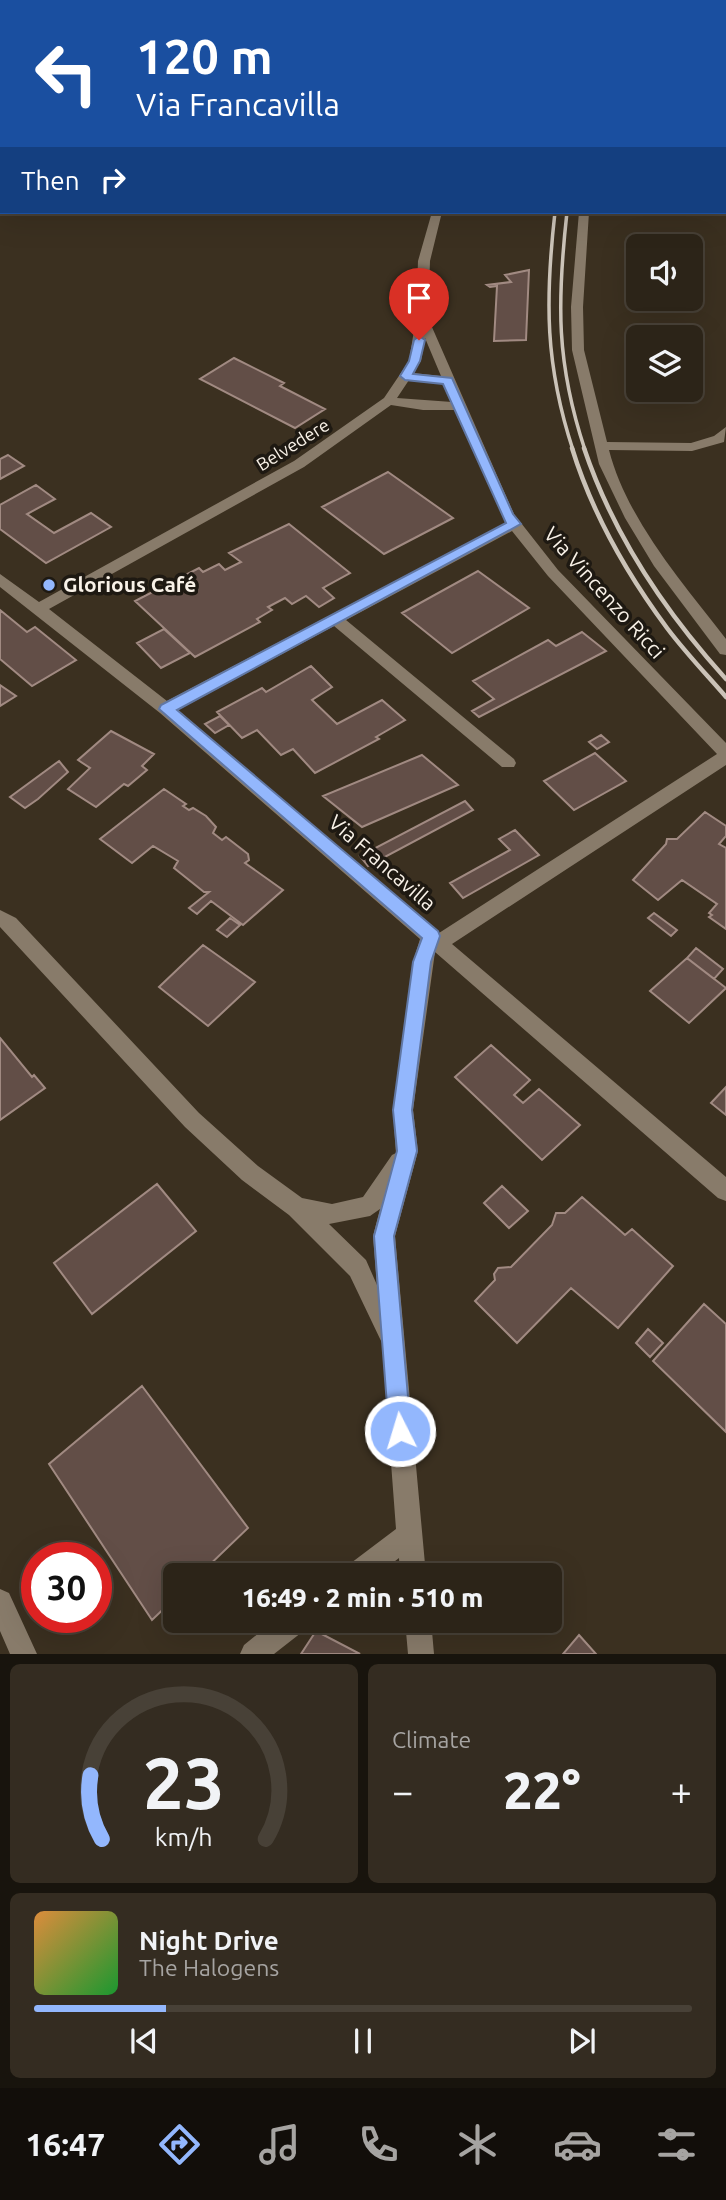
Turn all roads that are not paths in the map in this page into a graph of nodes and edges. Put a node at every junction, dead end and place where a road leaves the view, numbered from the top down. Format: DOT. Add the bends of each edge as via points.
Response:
graph roads {
  1 [pos="436,214"];
  2 [pos="584,214"];
  3 [pos="422,318"];
  4 [pos="405,376"];
  5 [pos="448,381"];
  6 [pos="389,401"];
  7 [pos="458,406"];
  8 [pos="726,431"];
  9 [pos="603,446"];
  10 [pos="514,524"];
  11 [pos="0,579"];
  12 [pos="38,609"];
  13 [pos="335,619"];
  14 [pos="726,650"];
  15 [pos="166,709"];
  16 [pos="726,755"];
  17 [pos="508,762"];
  18 [pos="0,918"];
  19 [pos="435,939"];
  20 [pos="407,1151"];
  21 [pos="726,1191"];
  22 [pos="297,1208"];
  23 [pos="393,1349"];
  24 [pos="409,1535"];
  25 [pos="372,1563"];
  26 [pos="412,1563"];
  27 [pos="0,1602"];
  28 [pos="280,1633"];
  29 [pos="419,1633"];
  30 [pos="24,1654"];
  31 [pos="253,1654"];
  32 [pos="421,1654"];
  1 -- 3 [label="street, Belvedere" via="424,261"];
  2 -- 9 [label="street" via="576,329 583,380"];
  3 -- 4 [label="street, Belvedere" via="415,361"];
  3 -- 5 [label="street, Via Vincenzo Ricci"];
  4 -- 5 [label="street"];
  4 -- 6 [label="street, Belvedere"];
  5 -- 7 [label="street, Via Vincenzo Ricci"];
  6 -- 7 [label="street"];
  6 -- 12 [label="street, Belvedere" via="299,464"];
  7 -- 10 [label="street, Via Vincenzo Ricci"];
  8 -- 9 [label="street" via="719,439 692,446"];
  9 -- 14 [label="street" via="613,482 659,564"];
  10 -- 13 [label="street"];
  10 -- 16 [label="street, Via Vincenzo Ricci" via="553,573"];
  11 -- 12 [label="street, Via Francavilla"];
  12 -- 15 [label="street, Via Francavilla"];
  13 -- 15 [label="street"];
  13 -- 17 [label="street"];
  15 -- 19 [label="street, Via Francavilla"];
  16 -- 19 [label="street"];
  18 -- 22 [label="street" via="192,1120"];
  19 -- 20 [label="street" via="422,962 403,1110"];
  19 -- 21 [label="street, Via Francavilla"];
  20 -- 22 [label="street" via="370,1206 332,1214"];
  20 -- 23 [label="street" via="384,1236"];
  22 -- 23 [label="street" via="358,1268"];
  23 -- 24 [label="street"];
  24 -- 25 [label="street"];
  24 -- 26 [label="street"];
  27 -- 30 [label="street"];
  28 -- 31 [label="street"];
  29 -- 32 [label="street"];
}
